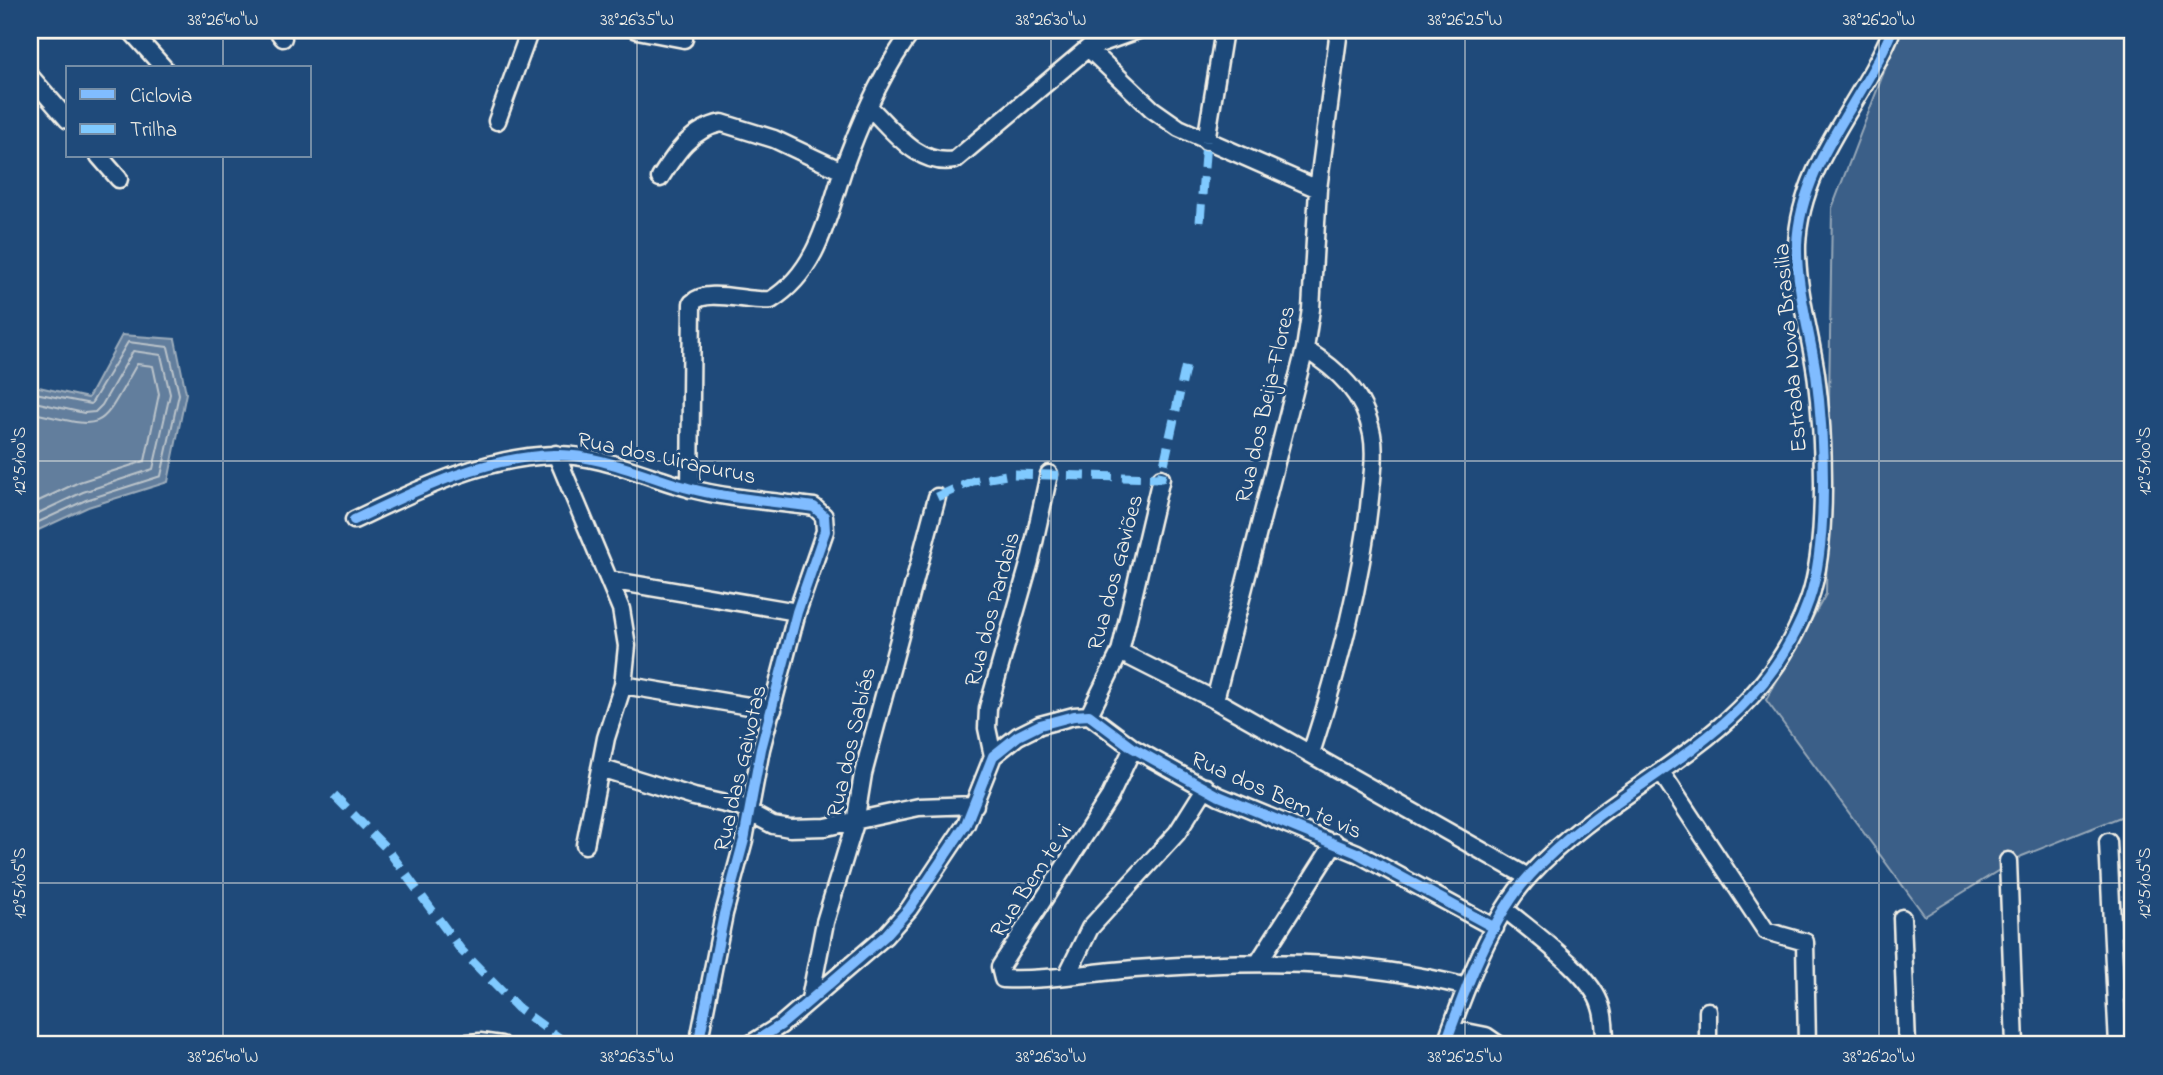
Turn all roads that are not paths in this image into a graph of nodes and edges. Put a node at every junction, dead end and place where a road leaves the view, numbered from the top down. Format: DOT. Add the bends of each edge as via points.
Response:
graph roads {
  1 [pos="130,30"];
  2 [pos="530,30"];
  3 [pos="636,30"];
  4 [pos="913,30"];
  5 [pos="1139,30"];
  6 [pos="1224,30"];
  7 [pos="1339,30"];
  8 [pos="1892,30"];
  9 [pos="684,39"];
  10 [pos="1087,48"];
  11 [pos="162,66"];
  12 [pos="30,76"];
  13 [pos="869,107"];
  14 [pos="66,118"];
  15 [pos="497,121"];
  16 [pos="1206,141"];
  17 [pos="101,158"];
  18 [pos="842,171"];
  19 [pos="119,178"];
  20 [pos="660,178"];
  21 [pos="1318,188"];
  22 [pos="1305,349"];
  23 [pos="556,454"];
  24 [pos="1049,474"];
  25 [pos="1161,478"];
  26 [pos="690,489"];
  27 [pos="937,497"];
  28 [pos="814,507"];
  29 [pos="354,520"];
  30 [pos="609,580"];
  31 [pos="797,612"];
  32 [pos="1120,652"];
  33 [pos="623,685"];
  34 [pos="1215,700"];
  35 [pos="773,710"];
  36 [pos="1089,715"];
  37 [pos="1133,748"];
  38 [pos="1311,753"];
  39 [pos="993,756"];
  40 [pos="600,768"];
  41 [pos="1661,772"];
  42 [pos="1206,787"];
  43 [pos="975,805"];
  44 [pos="749,811"];
  45 [pos="855,823"];
  46 [pos="1335,842"];
  47 [pos="2108,842"];
  48 [pos="585,845"];
  49 [pos="2008,861"];
  50 [pos="1528,877"];
  51 [pos="1506,909"];
  52 [pos="1902,918"];
  53 [pos="1495,928"];
  54 [pos="1258,963"];
  55 [pos="1067,975"];
  56 [pos="1467,987"];
  57 [pos="810,999"];
  58 [pos="1708,1011"];
  59 [pos="1451,1029"];
  60 [pos="445,1045"];
  61 [pos="500,1045"];
  62 [pos="698,1045"];
  63 [pos="749,1045"];
  64 [pos="1445,1045"];
  65 [pos="1499,1045"];
  66 [pos="1605,1045"];
  67 [pos="1708,1045"];
  68 [pos="1807,1045"];
  69 [pos="1907,1045"];
  70 [pos="2015,1045"];
  71 [pos="2118,1045"];
  1 -- 11 [label="street"];
  2 -- 15 [label="street"];
  3 -- 9 [label="street"];
  4 -- 13 [label="street"];
  5 -- 10 [label="street"];
  6 -- 16 [label="street"];
  7 -- 21 [label="street, Rua dos Beija-Flores"];
  8 -- 41 [label="street, Estrada Nova Brasilia" via="1878,65 1815,168 1803,202 1797,246 1816,375 1821,480 1819,541 1810,599 1775,666 1749,701 1720,729"];
  10 -- 13 [label="street" via="955,160 941,163 924,158"];
  10 -- 16 [label="street" via="1152,109"];
  12 -- 14 [label="street"];
  13 -- 18 [label="street"];
  16 -- 21 [label="street"];
  17 -- 19 [label="street"];
  18 -- 20 [label="street" via="774,139 722,123 710,125 687,141"];
  18 -- 26 [label="street, Rua dos Uirapurus" via="818,246 790,284 771,300 702,296 692,303"];
  21 -- 22 [label="street, Rua dos Beija-Flores"];
  22 -- 34 [label="street, Rua dos Beija-Flores"];
  22 -- 38 [label="street" via="1337,370 1351,388 1366,415 1373,451 1366,533 1353,597"];
  23 -- 26 [label="street, Rua dos Uirapurus" via="597,461"];
  23 -- 29 [label="street, Rua dos Uirapurus" via="471,470"];
  23 -- 30 [label="street, Rua dos Uirapurus"];
  24 -- 39 [label="street, Rua dos Pardais" via="1030,561 988,708"];
  25 -- 32 [label="street, Rua dos Gaviões"];
  26 -- 28 [label="street, Rua dos Uirapurus"];
  27 -- 45 [label="street, Rua dos Sabiás" via="863,774"];
  28 -- 31 [label="street, Rua das Gaivotas" via="824,516 825,531"];
  30 -- 31 [label="street"];
  30 -- 33 [label="street, Rua dos Uirapurus" via="625,630"];
  31 -- 35 [label="street, Rua das Gaivotas"];
  32 -- 34 [label="street, Rua dos Bem te vis"];
  32 -- 36 [label="street, Rua dos Gaviões"];
  33 -- 35 [label="street"];
  33 -- 40 [label="street, Rua dos Uirapurus"];
  34 -- 38 [label="street, Rua dos Bem te vis"];
  35 -- 44 [label="street, Rua das Gaivotas"];
  36 -- 37 [label="street, Rua dos Bem te vis"];
  36 -- 39 [label="street" via="1040,725"];
  37 -- 42 [label="street, Rua dos Bem te vis"];
  37 -- 55 [label="street, Rua Bem te vi" via="1111,796 999,973 1003,979"];
  38 -- 50 [label="street, Rua dos Bem te vis"];
  39 -- 43 [label="street"];
  40 -- 44 [label="street"];
  40 -- 48 [label="street, Rua dos Uirapurus"];
  41 -- 50 [label="street, Estrada Nova Brasilia" via="1556,850"];
  41 -- 68 [label="street" via="1766,931 1805,942"];
  42 -- 46 [label="street, Rua dos Bem te vis" via="1257,813"];
  42 -- 55 [label="street" via="1177,833 1090,928"];
  43 -- 45 [label="street" via="919,807"];
  43 -- 57 [label="street" via="909,909 885,936"];
  44 -- 45 [label="street" via="773,825 790,828"];
  44 -- 62 [label="street, Rua das Gaivotas"];
  45 -- 57 [label="street, Rua dos Sabiás" via="825,922"];
  46 -- 53 [label="street, Rua dos Bem te vis"];
  46 -- 54 [label="street"];
  47 -- 71 [label="street"];
  49 -- 70 [label="street"];
  50 -- 51 [label="street, Estrada Nova Brasilia"];
  51 -- 53 [label="street, Estrada Nova Brasilia"];
  51 -- 66 [label="street" via="1592,989 1601,1005"];
  52 -- 69 [label="street"];
  53 -- 56 [label="street, Estrada Nova Brasilia"];
  54 -- 55 [label="street, Rua Bem te vi"];
  54 -- 56 [label="street, Rua Bem te vi" via="1379,968"];
  56 -- 59 [label="street, Estrada Nova Brasilia"];
  57 -- 63 [label="street"];
  58 -- 67 [label="street"];
  59 -- 64 [label="street, Estrada Nova Brasilia"];
  59 -- 65 [label="street" via="1486,1036"];
  60 -- 61 [label="street"];
}
